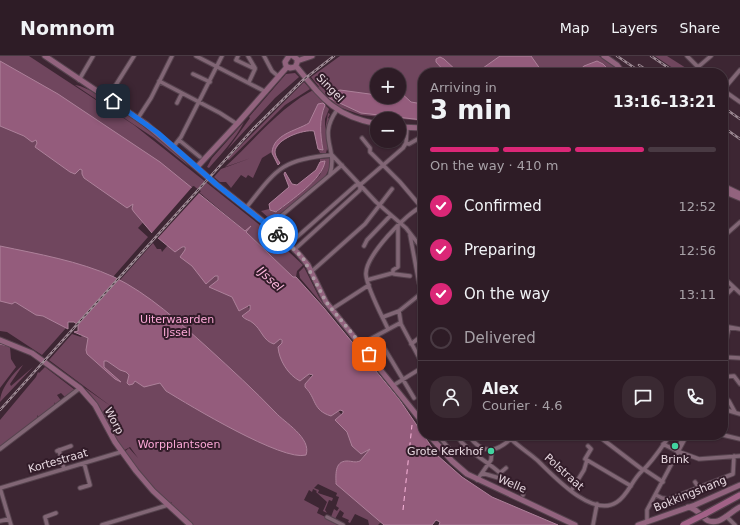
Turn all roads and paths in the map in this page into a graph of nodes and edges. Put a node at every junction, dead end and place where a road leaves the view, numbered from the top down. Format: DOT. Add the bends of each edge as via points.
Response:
graph roads {
  1 [pos="45,56"];
  2 [pos="133,56"];
  3 [pos="172,56"];
  4 [pos="196,56"];
  5 [pos="222,56"];
  6 [pos="238,56"];
  7 [pos="248,56"];
  8 [pos="264,56"];
  9 [pos="312,56"];
  10 [pos="604,56"];
  11 [pos="687,56"];
  12 [pos="711,56"];
  13 [pos="92,57"];
  14 [pos="203,57"];
  15 [pos="306,57"];
  16 [pos="293,58"];
  17 [pos="217,66"];
  18 [pos="287,66"];
  19 [pos="698,67"];
  20 [pos="620,68"];
  21 [pos="256,69"];
  22 [pos="740,70"];
  23 [pos="194,74"];
  24 [pos="279,77"];
  25 [pos="79,80"];
  26 [pos="159,82"];
  27 [pos="210,82"];
  28 [pos="249,82"];
  29 [pos="728,84"];
  30 [pos="112,91"];
  31 [pos="266,92"];
  32 [pos="182,93"];
  33 [pos="728,94"];
  34 [pos="199,102"];
  35 [pos="740,102"];
  36 [pos="177,103"];
  37 [pos="337,110"];
  38 [pos="138,118"];
  39 [pos="370,122"];
  40 [pos="237,124"];
  41 [pos="407,127"];
  42 [pos="418,128"];
  43 [pos="362,138"];
  44 [pos="418,139"];
  45 [pos="179,140"];
  46 [pos="406,143"];
  47 [pos="174,146"];
  48 [pos="403,148"];
  49 [pos="332,155"];
  50 [pos="200,157"];
  51 [pos="384,164"];
  52 [pos="342,165"];
  53 [pos="198,168"];
  54 [pos="330,175"];
  55 [pos="360,184"];
  56 [pos="392,189"];
  57 [pos="728,190"];
  58 [pos="728,192"];
  59 [pos="740,194"];
  60 [pos="740,198"];
  61 [pos="418,202"];
  62 [pos="380,204"];
  63 [pos="246,207"];
  64 [pos="418,210"];
  65 [pos="391,215"];
  66 [pos="740,222"];
  67 [pos="270,225"];
  68 [pos="399,225"];
  69 [pos="728,233"];
  70 [pos="410,234"];
  71 [pos="289,244"];
  72 [pos="418,244"];
  73 [pos="364,246"];
  74 [pos="294,250"];
  75 [pos="311,272"];
  76 [pos="393,273"];
  77 [pos="410,276"];
  78 [pos="418,278"];
  79 [pos="368,280"];
  80 [pos="728,282"];
  81 [pos="369,285"];
  82 [pos="733,288"];
  83 [pos="740,292"];
  84 [pos="728,293"];
  85 [pos="418,296"];
  86 [pos="332,309"];
  87 [pos="399,311"];
  88 [pos="383,317"];
  89 [pos="400,323"];
  90 [pos="729,327"];
  91 [pos="388,329"];
  92 [pos="740,329"];
  93 [pos="728,332"];
  94 [pos="377,336"];
  95 [pos="418,339"];
  96 [pos="0,340"];
  97 [pos="361,344"];
  98 [pos="410,344"];
  99 [pos="728,357"];
  100 [pos="418,358"];
  101 [pos="740,358"];
  102 [pos="418,370"];
  103 [pos="728,377"];
  104 [pos="403,380"];
  105 [pos="740,384"];
  106 [pos="394,385"];
  107 [pos="80,388"];
  108 [pos="414,398"];
  109 [pos="728,400"];
  110 [pos="728,410"];
  111 [pos="414,412"];
  112 [pos="735,412"];
  113 [pos="740,414"];
  114 [pos="418,417"];
  115 [pos="418,419"];
  116 [pos="728,436"];
  117 [pos="740,439"];
  118 [pos="433,440"];
  119 [pos="436,440"];
  120 [pos="442,440"];
  121 [pos="461,440"];
  122 [pos="473,440"];
  123 [pos="510,440"];
  124 [pos="512,440"];
  125 [pos="604,440"];
  126 [pos="666,440"];
  127 [pos="682,440"];
  128 [pos="684,440"];
  129 [pos="663,444"];
  130 [pos="71,446"];
  131 [pos="588,446"];
  132 [pos="0,450"];
  133 [pos="492,450"];
  134 [pos="678,451"];
  135 [pos="121,452"];
  136 [pos="444,452"];
  137 [pos="734,456"];
  138 [pos="740,456"];
  139 [pos="586,460"];
  140 [pos="84,463"];
  141 [pos="490,463"];
  142 [pos="506,468"];
  143 [pos="64,469"];
  144 [pos="644,470"];
  145 [pos="482,473"];
  146 [pos="478,480"];
  147 [pos="663,482"];
  148 [pos="694,482"];
  149 [pos="740,485"];
  150 [pos="631,486"];
  151 [pos="0,488"];
  152 [pos="80,488"];
  153 [pos="699,488"];
  154 [pos="571,491"];
  155 [pos="656,494"];
  156 [pos="523,495"];
  157 [pos="740,495"];
  158 [pos="597,504"];
  159 [pos="695,505"];
  160 [pos="168,506"];
  161 [pos="688,507"];
  162 [pos="740,507"];
  163 [pos="56,513"];
  164 [pos="726,516"];
  165 [pos="327,517"];
  166 [pos="9,519"];
  167 [pos="705,520"];
  168 [pos="647,521"];
  169 [pos="0,522"];
  170 [pos="11,525"];
  171 [pos="47,525"];
  172 [pos="102,525"];
  173 [pos="190,525"];
  174 [pos="343,525"];
  175 [pos="575,525"];
  176 [pos="593,525"];
  177 [pos="638,525"];
  178 [pos="683,525"];
  179 [pos="735,525"];
  1 -- 25 [label="street"];
  2 -- 30 [label="street"];
  3 -- 26 [label="street"];
  4 -- 14 [label="street"];
  5 -- 17 [label="street"];
  6 -- 21 [label="street" via="236,60"];
  7 -- 21 [label="street"];
  8 -- 24 [label="street" via="272,71"];
  9 -- 15 [label="street"];
  10 -- 20 [label="street"];
  11 -- 19 [label="street"];
  12 -- 19 [label="street"];
  13 -- 25 [label="street"];
  14 -- 17 [label="street"];
  15 -- 16 [label="street"];
  16 -- 18 [label="street" via="285,62"];
  16 -- 18 [label="street" via="292,68"];
  16 -- 37 [label="street, Singel"];
  17 -- 27 [label="street"];
  17 -- 28 [label="street"];
  18 -- 24 [label="street"];
  21 -- 28 [label="street"];
  22 -- 29 [label="street"];
  23 -- 27 [label="street"];
  24 -- 31 [label="street"];
  25 -- 38 [label="street"];
  26 -- 32 [label="street"];
  26 -- 38 [label="street"];
  27 -- 34 [label="street"];
  28 -- 31 [label="street"];
  31 -- 40 [label="street"];
  32 -- 34 [label="street"];
  32 -- 36 [label="street"];
  33 -- 35 [label="street"];
  34 -- 40 [label="street"];
  34 -- 45 [label="street"];
  37 -- 39 [label="street, Singel" via="355,119"];
  37 -- 49 [label="street" via="327,130"];
  38 -- 47 [label="street"];
  40 -- 53 [label="street"];
  41 -- 42 [label="street"];
  41 -- 46 [label="street"];
  43 -- 51 [label="street" via="370,152"];
  44 -- 46 [label="street"];
  45 -- 47 [label="street"];
  45 -- 50 [label="street"];
  47 -- 53 [label="street"];
  48 -- 51 [label="street"];
  49 -- 52 [label="street"];
  49 -- 54 [label="street"];
  49 -- 63 [label="street" via="302,158 285,166 267,181"];
  51 -- 55 [label="street"];
  51 -- 61 [label="street"];
  52 -- 54 [label="street"];
  52 -- 55 [label="street"];
  53 -- 63 [label="street"];
  54 -- 67 [label="street"];
  55 -- 62 [label="street"];
  55 -- 71 [label="street" via="356,184"];
  55 -- 74 [label="street" via="360,190"];
  56 -- 62 [label="street"];
  57 -- 59 [label="street"];
  58 -- 60 [label="street"];
  62 -- 65 [label="street"];
  62 -- 75 [label="street" via="365,224"];
  63 -- 67 [label="street"];
  64 -- 68 [label="street"];
  65 -- 68 [label="street"];
  65 -- 73 [label="street" via="366,240"];
  66 -- 69 [label="street"];
  67 -- 71 [label="street"];
  68 -- 70 [label="street"];
  68 -- 76 [label="street" via="398,267 392,270"];
  68 -- 79 [label="street" via="375,251 366,272"];
  70 -- 72 [label="street"];
  70 -- 78 [label="street"];
  71 -- 74 [label="street"];
  74 -- 75 [label="street" via="303,258"];
  75 -- 86 [label="street"];
  76 -- 77 [label="street"];
  76 -- 79 [label="street"];
  79 -- 81 [label="street"];
  80 -- 82 [label="street"];
  81 -- 86 [label="street"];
  81 -- 88 [label="street"];
  82 -- 83 [label="street"];
  82 -- 84 [label="street"];
  85 -- 87 [label="street"];
  86 -- 97 [label="street"];
  87 -- 88 [label="street"];
  87 -- 89 [label="street"];
  88 -- 91 [label="street"];
  89 -- 91 [label="street"];
  89 -- 98 [label="street"];
  90 -- 92 [label="street"];
  90 -- 93 [label="street"];
  91 -- 94 [label="street"];
  94 -- 97 [label="street"];
  94 -- 104 [label="street"];
  95 -- 98 [label="street"];
  96 -- 107 [label="street, Worp" via="31,354"];
  97 -- 106 [label="street"];
  98 -- 100 [label="street"];
  99 -- 101 [label="street"];
  102 -- 104 [label="street"];
  103 -- 105 [label="street" via="734,376"];
  104 -- 106 [label="street"];
  104 -- 108 [label="street"];
  106 -- 111 [label="street"];
  107 -- 132 [label="street"];
  107 -- 135 [label="street, Worp" via="95,405"];
  109 -- 112 [label="street"];
  110 -- 112 [label="street"];
  111 -- 114 [label="street"];
  111 -- 115 [label="street"];
  112 -- 113 [label="street"];
  116 -- 117 [label="street"];
  118 -- 136 [label="street, Welle"];
  119 -- 136 [label="street, Welle"];
  120 -- 136 [label="street, Welle" via="450,450"];
  121 -- 141 [label="street" via="477,456"];
  122 -- 133 [label="street" via="480,447"];
  123 -- 133 [label="street"];
  124 -- 154 [label="street, Polstraat"];
  125 -- 144 [label="street"];
  126 -- 129 [label="street"];
  127 -- 134 [label="street"];
  128 -- 134 [label="street"];
  129 -- 134 [label="street"];
  129 -- 144 [label="street"];
  130 -- 143 [label="street" via="58,451"];
  131 -- 139 [label="street" via="591,449"];
  133 -- 141 [label="street"];
  134 -- 137 [label="street" via="698,459"];
  134 -- 147 [label="street"];
  135 -- 140 [label="street, Kortestraat"];
  135 -- 160 [label="street, Worp"];
  136 -- 146 [label="street, Welle" via="460,468"];
  137 -- 138 [label="street"];
  137 -- 153 [label="street" via="734,474"];
  139 -- 150 [label="street"];
  139 -- 154 [label="street" via="584,470"];
  140 -- 143 [label="street, Kortestraat"];
  140 -- 152 [label="street" via="90,485"];
  141 -- 142 [label="street" via="500,473"];
  141 -- 145 [label="street"];
  143 -- 151 [label="street, Kortestraat"];
  144 -- 147 [label="street"];
  144 -- 150 [label="street, Polstraat"];
  145 -- 146 [label="street"];
  145 -- 156 [label="street" via="514,484 524,490"];
  146 -- 175 [label="street, Welle"];
  147 -- 155 [label="street"];
  148 -- 153 [label="street"];
  149 -- 159 [label="street, Bokkingshang"];
  150 -- 158 [label="street, Polstraat" via="617,502 611,505"];
  151 -- 166 [label="street"];
  153 -- 155 [label="street" via="670,499"];
  154 -- 158 [label="street, Polstraat" via="582,500"];
  155 -- 168 [label="street" via="646,510"];
  157 -- 178 [label="main road, bridge"];
  158 -- 176 [label="street"];
  159 -- 161 [label="street, Bokkingshang"];
  159 -- 167 [label="street"];
  160 -- 172 [label="street"];
  160 -- 173 [label="street, Worp"];
  161 -- 167 [label="street" via="696,510"];
  161 -- 168 [label="street, Bokkingshang"];
  162 -- 164 [label="street"];
  163 -- 171 [label="street" via="45,517"];
  164 -- 167 [label="street" via="716,522"];
  164 -- 179 [label="street"];
  165 -- 174 [label="street"];
  166 -- 169 [label="street"];
  166 -- 170 [label="street"];
  168 -- 177 [label="street, Bokkingshang"];
}
